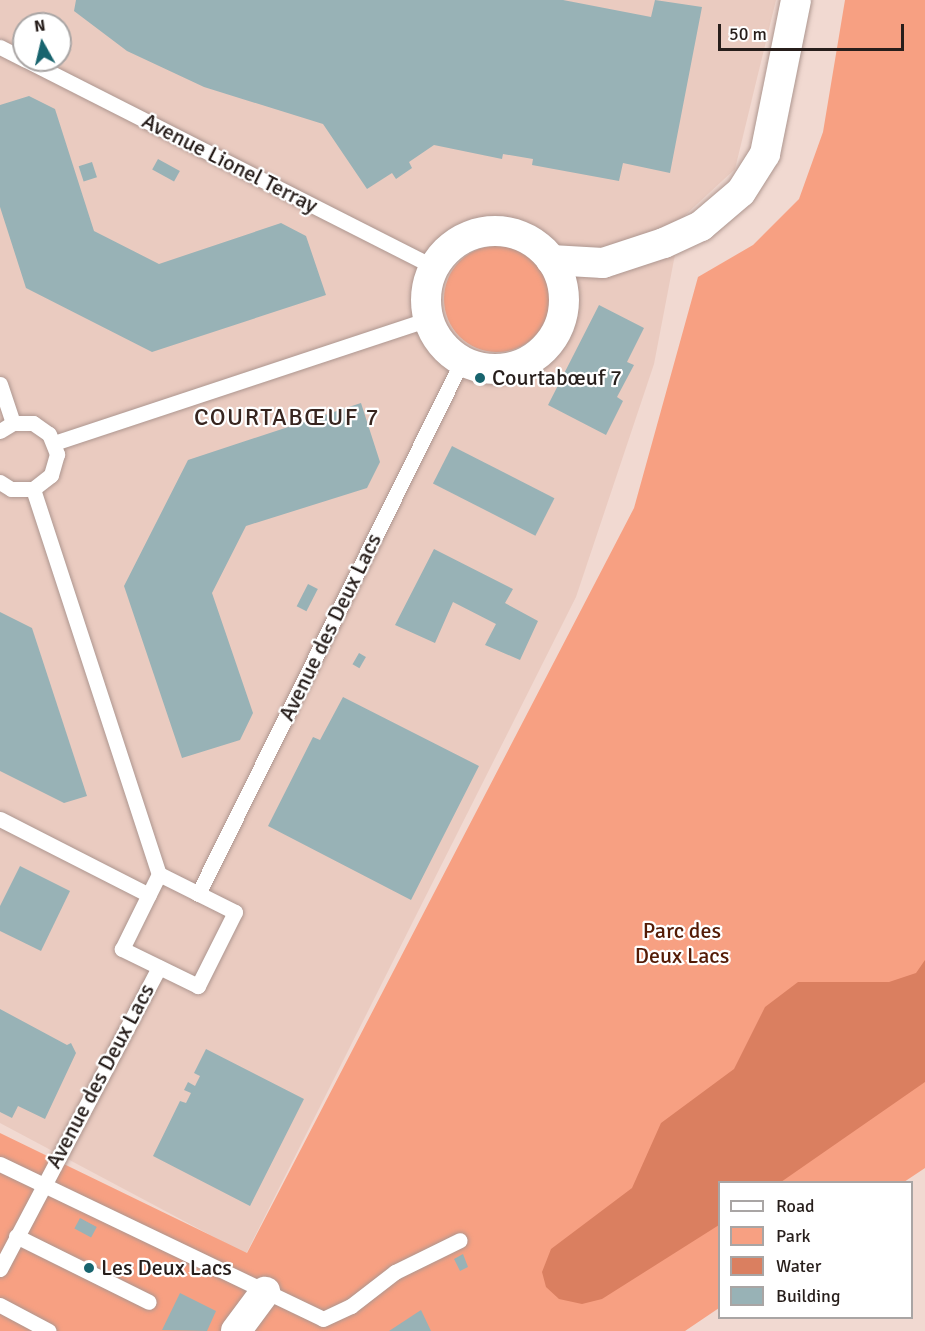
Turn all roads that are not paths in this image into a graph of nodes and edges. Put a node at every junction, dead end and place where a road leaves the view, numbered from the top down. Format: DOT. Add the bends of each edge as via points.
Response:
graph roads {
  1 [pos="796,0"];
  2 [pos="49,72"];
  3 [pos="551,260"];
  4 [pos="603,263"];
  5 [pos="434,267"];
  6 [pos="564,297"];
  7 [pos="428,320"];
  8 [pos="462,361"];
  9 [pos="0,384"];
  10 [pos="7,427"];
  11 [pos="54,443"];
  12 [pos="0,482"];
  13 [pos="33,489"];
  14 [pos="0,819"];
  15 [pos="159,874"];
  16 [pos="149,894"];
  17 [pos="198,894"];
  18 [pos="159,967"];
  19 [pos="0,1164"];
  20 [pos="41,1186"];
  21 [pos="16,1236"];
  22 [pos="460,1240"];
  23 [pos="0,1269"];
  24 [pos="265,1292"];
  25 [pos="148,1302"];
  26 [pos="0,1305"];
  27 [pos="49,1331"];
  28 [pos="236,1331"];
  1 -- 4 [label="street" via="765,154 741,192 701,226"];
  2 -- 5 [label="lane, Avenue Lionel Terray"];
  3 -- 4 [label="street"];
  3 -- 5 [label="street" via="524,238 490,231 468,236 448,248"];
  3 -- 6 [label="street"];
  4 -- 6 [label="street"];
  5 -- 7 [label="street" via="427,283"];
  6 -- 8 [label="street" via="554,336 532,358 503,369"];
  7 -- 8 [label="street" via="435,336"];
  7 -- 11 [label="lane"];
  8 -- 17 [label="lane, Avenue des Deux Lacs"];
  9 -- 10 [label="lane"];
  10 -- 11 [label="lane" via="42,428"];
  11 -- 13 [label="lane" via="57,454 51,475"];
  12 -- 13 [label="lane" via="11,489"];
  13 -- 15 [label="lane"];
  14 -- 16 [label="lane"];
  15 -- 16 [label="lane, Avenue des Deux Lacs"];
  15 -- 17 [label="lane, Avenue des Deux Lacs"];
  16 -- 18 [label="lane, Avenue des Deux Lacs" via="122,949"];
  17 -- 18 [label="lane, Avenue des Deux Lacs" via="235,912 198,986"];
  18 -- 20 [label="lane, Avenue des Deux Lacs"];
  19 -- 20 [label="lane"];
  20 -- 21 [label="lane, Avenue des Deux Lacs"];
  20 -- 24 [label="lane"];
  21 -- 23 [label="lane, Avenue des Deux Lacs"];
  21 -- 25 [label="lane"];
  22 -- 24 [label="lane" via="395,1272 351,1306 323,1319"];
  24 -- 28 [label="street"];
  26 -- 27 [label="lane"];
}
